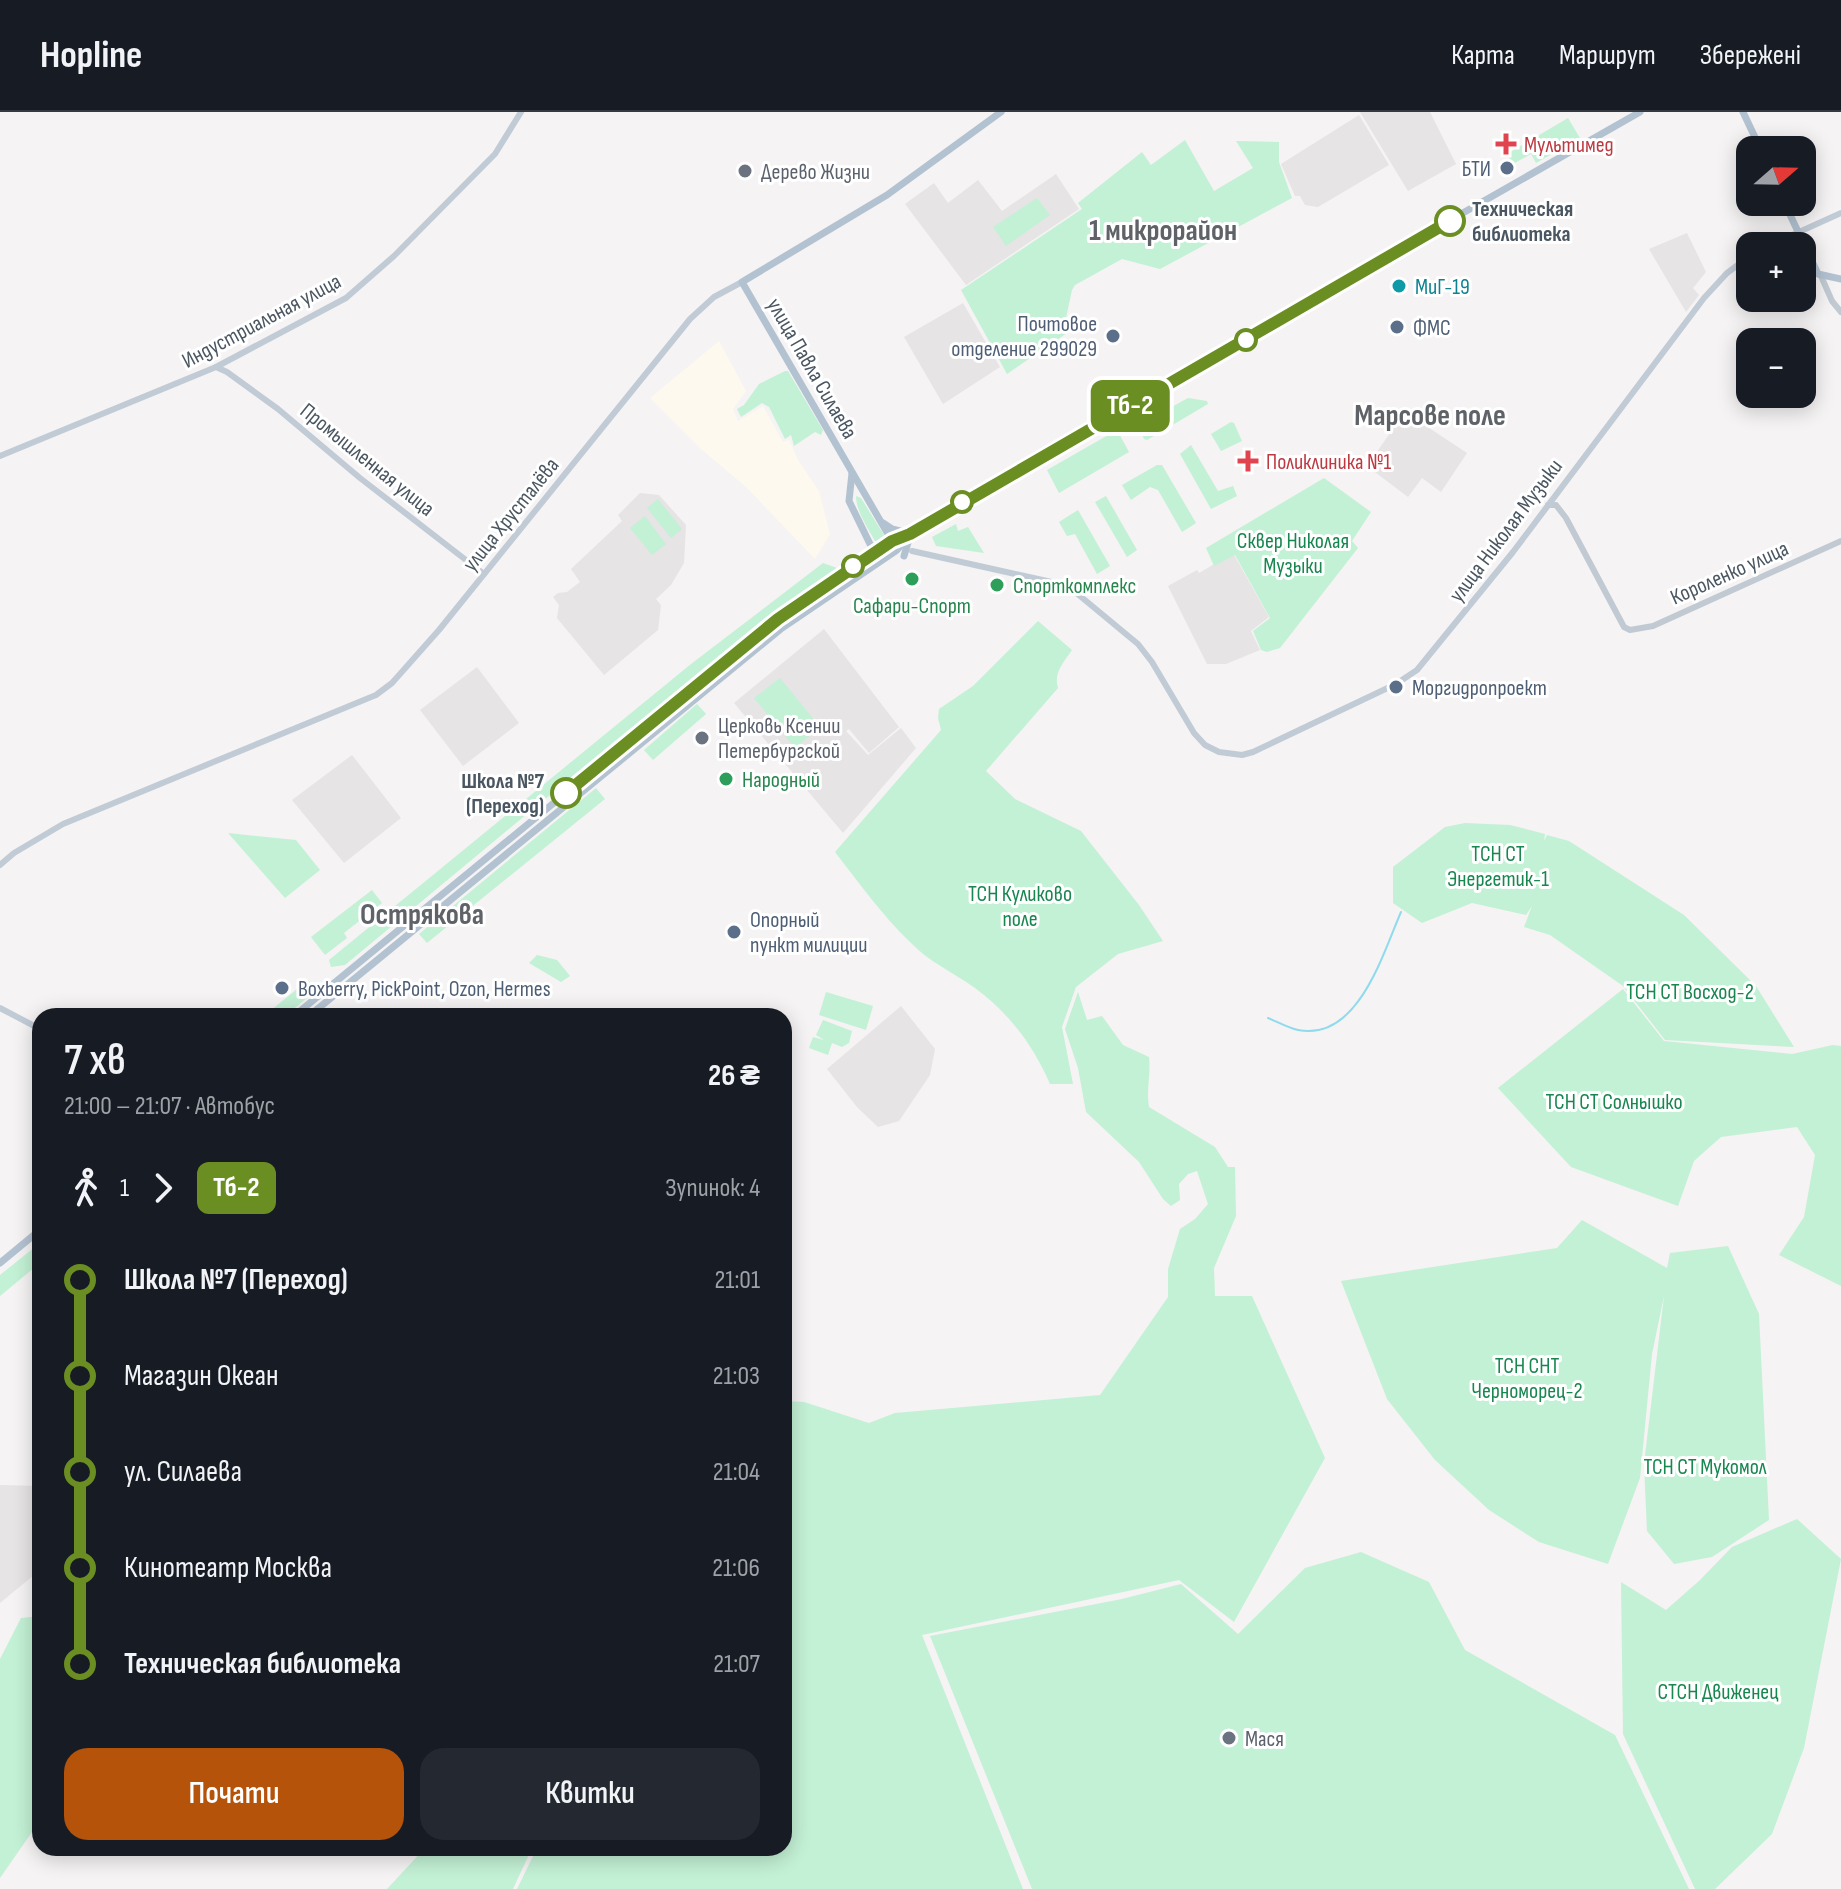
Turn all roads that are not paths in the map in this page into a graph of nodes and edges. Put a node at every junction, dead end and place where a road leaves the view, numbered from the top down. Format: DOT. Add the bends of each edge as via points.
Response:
graph roads {
  1 [pos="521,112"];
  2 [pos="1001,112"];
  3 [pos="1640,112"];
  4 [pos="1743,112"];
  5 [pos="1754,136"];
  6 [pos="1841,213"];
  7 [pos="1790,216"];
  8 [pos="1797,232"];
  9 [pos="1736,266"];
  10 [pos="1816,267"];
  11 [pos="1821,276"];
  12 [pos="1841,279"];
  13 [pos="742,282"];
  14 [pos="1841,312"];
  15 [pos="237,357"];
  16 [pos="216,367"];
  17 [pos="227,372"];
  18 [pos="0,456"];
  19 [pos="852,473"];
  20 [pos="863,494"];
  21 [pos="849,501"];
  22 [pos="1547,505"];
  23 [pos="878,519"];
  24 [pos="910,534"];
  25 [pos="1841,541"];
  26 [pos="900,550"];
  27 [pos="877,551"];
  28 [pos="932,554"];
  29 [pos="484,574"];
  30 [pos="0,865"];
  31 [pos="0,1008"];
  32 [pos="304,1008"];
  33 [pos="319,1008"];
  34 [pos="32,1025"];
  35 [pos="32,1237"];
  36 [pos="0,1263"];
  1 -- 15 [label="main road, Индустриальная улица" via="495,154 362,286"];
  2 -- 13 [label="main road, улица Хрусталёва" via="887,195"];
  3 -- 24 [label="main road"];
  4 -- 5 [label="main road"];
  6 -- 8 [label="main road"];
  7 -- 8 [label="main road"];
  9 -- 22 [label="main road, улица Николая Музыки" via="1704,298"];
  10 -- 11 [label="main road"];
  11 -- 12 [label="main road"];
  11 -- 14 [label="street"];
  13 -- 19 [label="main road, улица Павла Силаева"];
  13 -- 29 [label="main road, улица Хрусталёва" via="714,297 690,319"];
  15 -- 16 [label="main road, Индустриальная улица"];
  15 -- 17 [label="main road"];
  16 -- 17 [label="main road, Промышленная улица"];
  16 -- 18 [label="main road, Индустриальная улица"];
  17 -- 29 [label="main road, Промышленная улица"];
  19 -- 20 [label="main road, улица Павла Силаева"];
  19 -- 21 [label="main road, улица Павла Силаева"];
  20 -- 21 [label="main road" via="854,494"];
  20 -- 23 [label="main road, улица Павла Силаева"];
  21 -- 27 [label="main road"];
  22 -- 25 [label="street, Короленко улица" via="1556,505 1566,518 1630,630 1653,626"];
  22 -- 28 [label="main road, улица Николая Музыки" via="1417,670 1249,754 1219,752 1199,739 1144,651 1074,591"];
  23 -- 24 [label="main road"];
  23 -- 26 [label="main road, улица Павла Силаева"];
  24 -- 26 [label="main road"];
  24 -- 26 [label="main road"];
  24 -- 28 [label="main road" via="918,549"];
  26 -- 27 [label="main road"];
  26 -- 28 [label="main road"];
  26 -- 33 [label="main road" via="782,628"];
  27 -- 32 [label="main road" via="778,619"];
  29 -- 30 [label="main road, улица Хрусталёва" via="416,658 376,695 63,824"];
  31 -- 34 [label="main road"];
  35 -- 36 [label="main road"];
}
